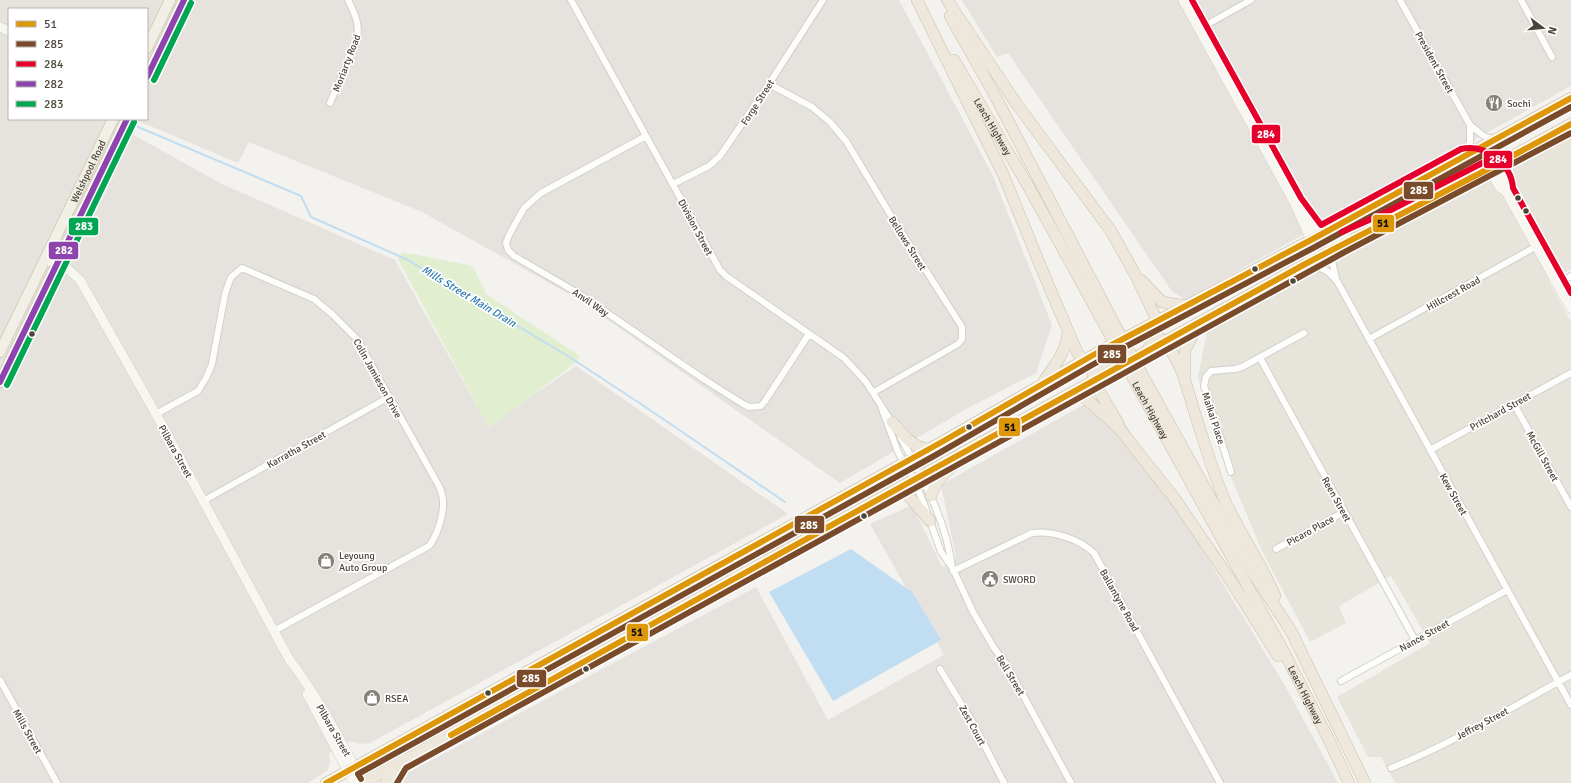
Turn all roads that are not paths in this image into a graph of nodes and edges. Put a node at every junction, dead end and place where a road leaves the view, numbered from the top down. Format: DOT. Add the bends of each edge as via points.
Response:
graph roads {
  1 [pos="170,0"];
  2 [pos="184,0"];
  3 [pos="348,0"];
  4 [pos="571,0"];
  5 [pos="822,0"];
  6 [pos="918,0"];
  7 [pos="941,0"];
  8 [pos="947,0"];
  9 [pos="1183,0"];
  10 [pos="1251,0"];
  11 [pos="1400,0"];
  12 [pos="1521,0"];
  13 [pos="1199,29"];
  14 [pos="148,46"];
  15 [pos="1552,57"];
  16 [pos="148,75"];
  17 [pos="769,84"];
  18 [pos="1571,98"];
  19 [pos="330,102"];
  20 [pos="113,120"];
  21 [pos="127,120"];
  22 [pos="1571,124"];
  23 [pos="1470,125"];
  24 [pos="646,136"];
  25 [pos="1498,139"];
  26 [pos="1464,156"];
  27 [pos="1492,167"];
  28 [pos="673,184"];
  29 [pos="1390,219"];
  30 [pos="1315,240"];
  31 [pos="1537,246"];
  32 [pos="1336,248"];
  33 [pos="46,259"];
  34 [pos="1307,263"];
  35 [pos="57,264"];
  36 [pos="1135,274"];
  37 [pos="1571,276"];
  38 [pos="1337,281"];
  39 [pos="1557,284"];
  40 [pos="1186,306"];
  41 [pos="1571,308"];
  42 [pos="1156,321"];
  43 [pos="1199,323"];
  44 [pos="1112,329"];
  45 [pos="1068,332"];
  46 [pos="1135,333"];
  47 [pos="1304,333"];
  48 [pos="809,334"];
  49 [pos="1155,334"];
  50 [pos="1369,339"];
  51 [pos="1165,342"];
  52 [pos="1102,350"];
  53 [pos="0,352"];
  54 [pos="1145,353"];
  55 [pos="1260,358"];
  56 [pos="1084,361"];
  57 [pos="1094,366"];
  58 [pos="1111,372"];
  59 [pos="1135,372"];
  60 [pos="1571,373"];
  61 [pos="1186,379"];
  62 [pos="1094,381"];
  63 [pos="0,382"];
  64 [pos="1042,384"];
  65 [pos="874,392"];
  66 [pos="1073,392"];
  67 [pos="389,397"];
  68 [pos="880,403"];
  69 [pos="1514,404"];
  70 [pos="156,414"];
  71 [pos="892,422"];
  72 [pos="1126,436"];
  73 [pos="985,440"];
  74 [pos="930,449"];
  75 [pos="1430,450"];
  76 [pos="908,461"];
  77 [pos="1231,472"];
  78 [pos="918,478"];
  79 [pos="895,490"];
  80 [pos="931,496"];
  81 [pos="203,501"];
  82 [pos="1571,507"];
  83 [pos="1344,512"];
  84 [pos="930,521"];
  85 [pos="1276,549"];
  86 [pos="952,569"];
  87 [pos="1507,590"];
  88 [pos="274,631"];
  89 [pos="1291,631"];
  90 [pos="1415,640"];
  91 [pos="940,670"];
  92 [pos="1571,675"];
  93 [pos="0,680"];
  94 [pos="1341,681"];
  95 [pos="1558,682"];
  96 [pos="1571,705"];
  97 [pos="1321,724"];
  98 [pos="400,762"];
  99 [pos="1391,768"];
  100 [pos="351,769"];
  101 [pos="57,783"];
  102 [pos="326,783"];
  103 [pos="354,783"];
  104 [pos="363,783"];
  105 [pos="386,783"];
  106 [pos="1004,783"];
  107 [pos="1071,783"];
  108 [pos="1220,783"];
  109 [pos="1349,783"];
  110 [pos="1364,783"];
  1 -- 14 [label="main road"];
  2 -- 16 [label="main road"];
  3 -- 19 [label="street, Moriarty Road" via="359,30"];
  4 -- 24 [label="street, Division Street"];
  5 -- 17 [label="street, Forge Street"];
  6 -- 44 [label="highway, Leach Highway"];
  6 -- 45 [label="highway" via="1002,174"];
  7 -- 44 [label="highway, Leach Highway" via="997,100"];
  8 -- 36 [label="highway" via="1018,106 1111,232"];
  9 -- 13 [label="main road"];
  10 -- 13 [label="street"];
  11 -- 23 [label="street, President Street"];
  12 -- 15 [label="street"];
  13 -- 30 [label="main road" via="1294,202 1313,226"];
  17 -- 28 [label="street, Forge Street" via="720,156 709,166"];
  17 -- 65 [label="street, Bellows Street" via="812,107 830,122 846,141 962,327 962,339 958,344"];
  18 -- 25 [label="highway"];
  20 -- 33 [label="main road, Welshpool Road"];
  21 -- 35 [label="main road, Welshpool Road"];
  22 -- 27 [label="highway"];
  23 -- 25 [label="street, President Street" via="1484,137"];
  23 -- 26 [label="street" via="1470,142"];
  24 -- 28 [label="street, Division Street"];
  24 -- 48 [label="street, Anvil Way" via="541,193 524,208 509,235 506,243 508,250 514,256 581,294 702,378 749,407 760,406 765,401"];
  25 -- 26 [label="highway"];
  25 -- 27 [label="main road"];
  26 -- 27 [label="main road" via="1484,159"];
  26 -- 30 [label="highway"];
  27 -- 29 [label="highway"];
  27 -- 31 [label="main road" via="1498,171 1506,185 1505,190"];
  28 -- 48 [label="street, Division Street" via="720,270"];
  29 -- 30 [label="main road" via="1332,243"];
  29 -- 32 [label="highway"];
  30 -- 34 [label="main road"];
  30 -- 40 [label="highway"];
  31 -- 39 [label="main road"];
  31 -- 50 [label="street, Hillcrest Road"];
  32 -- 34 [label="highway"];
  32 -- 38 [label="street, Kew Street" via="1332,262"];
  33 -- 35 [label="main road, Pilbara Street"];
  33 -- 53 [label="main road, Welshpool Road"];
  34 -- 38 [label="street, Kew Street" via="1327,271"];
  34 -- 43 [label="highway"];
  35 -- 63 [label="main road, Welshpool Road"];
  35 -- 70 [label="main road, Pilbara Street" via="80,280"];
  36 -- 40 [label="highway" via="1162,302"];
  36 -- 42 [label="highway"];
  37 -- 39 [label="street"];
  38 -- 50 [label="street, Kew Street"];
  39 -- 41 [label="main road"];
  40 -- 42 [label="highway"];
  42 -- 46 [label="highway"];
  42 -- 49 [label="highway"];
  43 -- 51 [label="highway"];
  43 -- 61 [label="highway" via="1185,350"];
  44 -- 59 [label="highway, Leach Highway, bridge"];
  45 -- 56 [label="highway"];
  45 -- 64 [label="highway" via="1062,355"];
  46 -- 49 [label="highway"];
  46 -- 52 [label="highway"];
  47 -- 55 [label="street, Maikai Place"];
  48 -- 65 [label="street, Division Street" via="844,358"];
  49 -- 51 [label="highway"];
  49 -- 54 [label="highway" via="1151,346"];
  50 -- 75 [label="street, Kew Street"];
  51 -- 54 [label="highway"];
  51 -- 61 [label="highway"];
  52 -- 56 [label="highway"];
  52 -- 57 [label="highway"];
  54 -- 58 [label="highway"];
  55 -- 77 [label="street, Maikai Place" via="1235,369 1210,371 1206,377 1204,386"];
  55 -- 83 [label="street, Reen Street"];
  56 -- 57 [label="highway"];
  56 -- 64 [label="highway"];
  57 -- 58 [label="highway"];
  57 -- 62 [label="highway"];
  58 -- 62 [label="highway"];
  59 -- 89 [label="highway, Leach Highway" via="1253,573"];
  59 -- 97 [label="highway, Leach Highway"];
  60 -- 69 [label="street, Pritchard Street"];
  61 -- 89 [label="highway" via="1225,501 1272,589"];
  62 -- 66 [label="highway"];
  62 -- 72 [label="highway"];
  64 -- 74 [label="highway"];
  65 -- 68 [label="street, Division Street"];
  66 -- 72 [label="highway" via="1085,398"];
  66 -- 73 [label="highway"];
  67 -- 70 [label="street, Colin Jamieson Drive" via="358,339 334,315 314,299 242,268 230,277 212,364 206,378 198,391"];
  67 -- 81 [label="street, Karratha Street"];
  67 -- 88 [label="street, Colin Jamieson Drive" via="440,488 443,500 435,539 429,546"];
  68 -- 71 [label="street, Division Street"];
  68 -- 76 [label="street, Division Street"];
  69 -- 75 [label="street, Pritchard Street"];
  69 -- 82 [label="street, McGill Street"];
  70 -- 81 [label="main road, Pilbara Street"];
  71 -- 74 [label="highway" via="914,444"];
  71 -- 76 [label="street, Division Street"];
  72 -- 97 [label="highway" via="1175,499 1231,581"];
  73 -- 78 [label="highway"];
  73 -- 80 [label="highway" via="940,478"];
  74 -- 76 [label="highway"];
  75 -- 87 [label="street, Kew Street"];
  76 -- 78 [label="street"];
  76 -- 78 [label="street"];
  76 -- 100 [label="highway"];
  78 -- 79 [label="highway"];
  78 -- 80 [label="street, Bell Street"];
  78 -- 84 [label="street, Bell Street"];
  79 -- 84 [label="highway" via="908,495"];
  79 -- 98 [label="highway"];
  80 -- 86 [label="street, Bell Street" via="950,550"];
  81 -- 88 [label="main road, Pilbara Street"];
  83 -- 85 [label="street, Picaro Place"];
  83 -- 90 [label="street, Reen Street"];
  84 -- 86 [label="street, Bell Street" via="941,552"];
  86 -- 107 [label="street, Bell Street" via="973,612 1006,664"];
  86 -- 108 [label="street, Ballantyne Road" via="1032,533 1047,532 1089,548"];
  87 -- 90 [label="street, Nance Street"];
  87 -- 95 [label="street, Kew Street"];
  88 -- 100 [label="main road, Pilbara Street" via="297,677"];
  89 -- 110 [label="highway, Leach Highway"];
  90 -- 94 [label="street, Nance Street"];
  91 -- 106 [label="street, Zest Court" via="973,723"];
  92 -- 95 [label="street, Jeffrey Street"];
  93 -- 101 [label="street, Mills Street"];
  95 -- 96 [label="street, Kew Street"];
  95 -- 99 [label="street, Jeffrey Street" via="1410,761"];
  97 -- 109 [label="highway, Leach Highway"];
  98 -- 104 [label="highway"];
  98 -- 105 [label="highway"];
  100 -- 102 [label="highway"];
  100 -- 103 [label="main road, Pilbara Street"];
  100 -- 104 [label="main road, Pilbara Street"];
}
